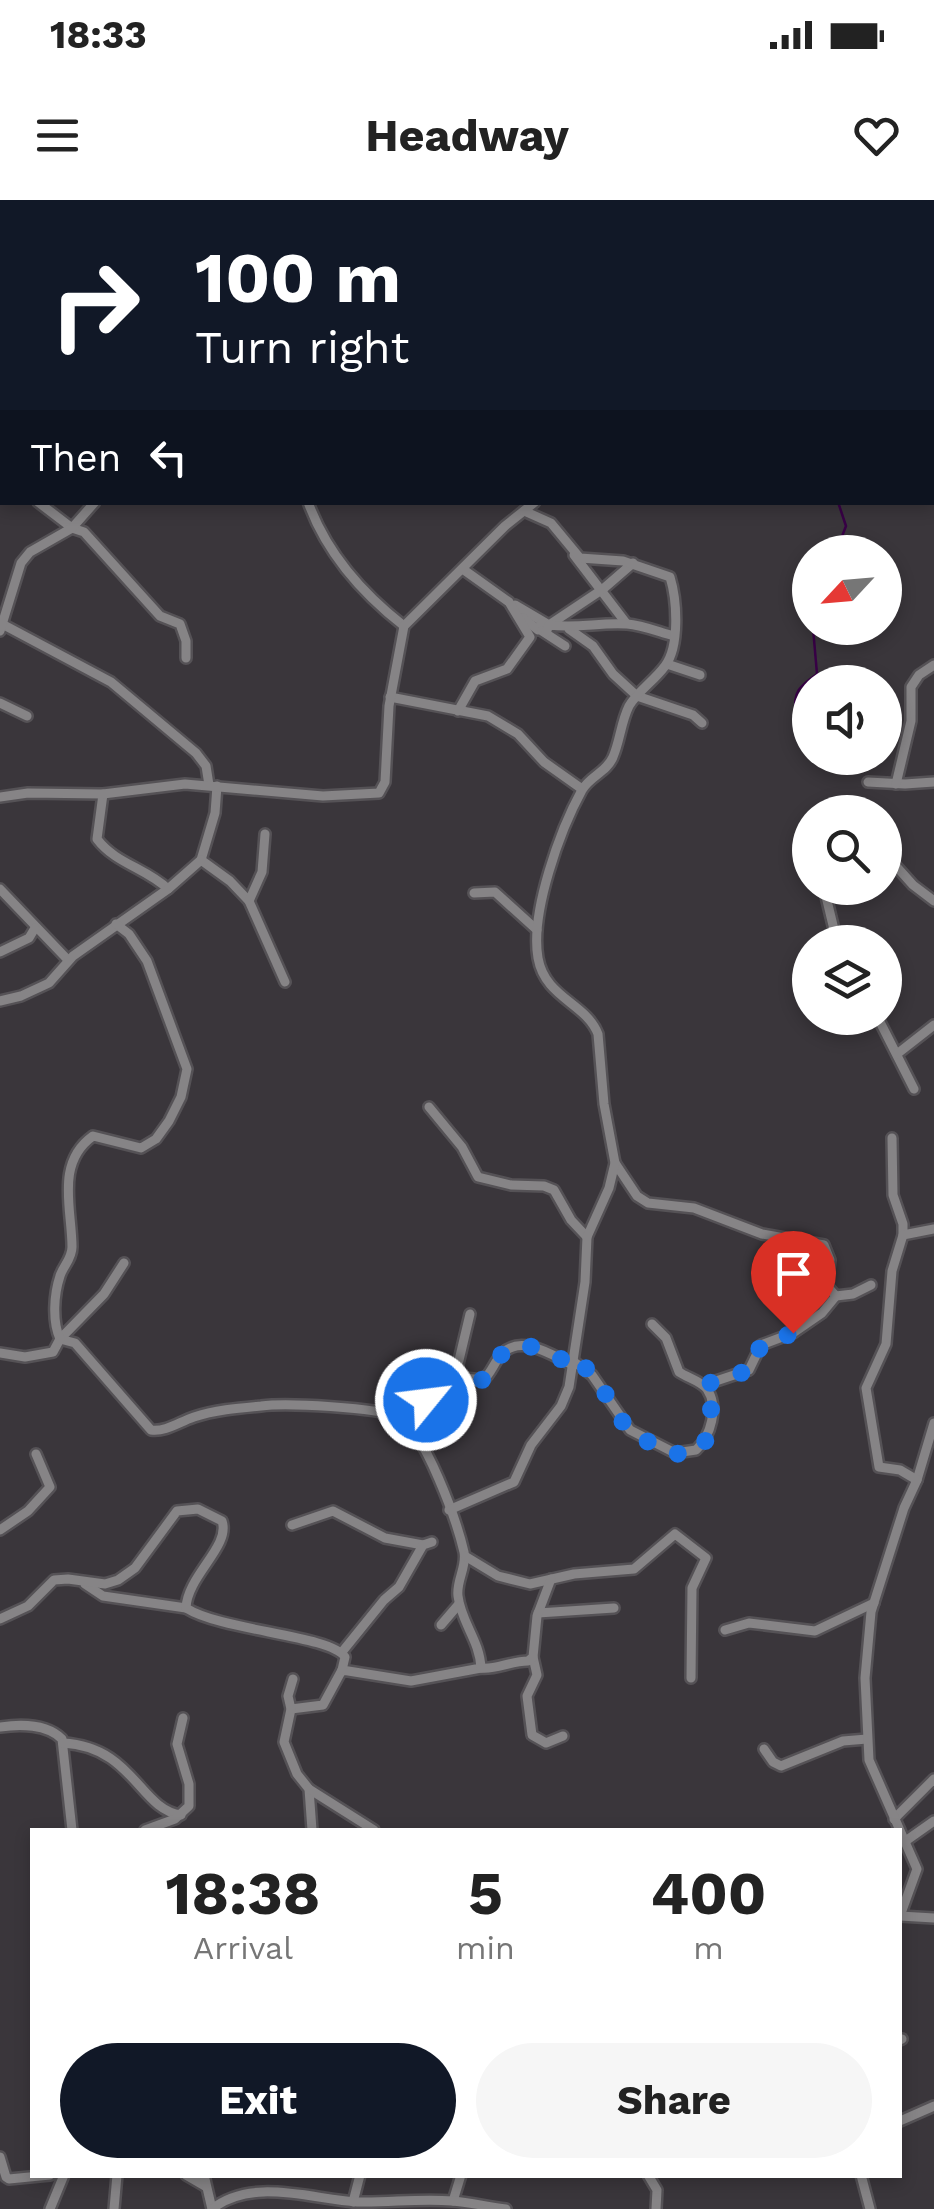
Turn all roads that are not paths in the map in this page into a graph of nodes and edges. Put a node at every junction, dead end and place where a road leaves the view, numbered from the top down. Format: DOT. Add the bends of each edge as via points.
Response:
graph roads {
  1 [pos="42,505"];
  2 [pos="92,505"];
  3 [pos="309,505"];
  4 [pos="531,505"];
  5 [pos="524,511"];
  6 [pos="72,528"];
  7 [pos="574,555"];
  8 [pos="633,563"];
  9 [pos="464,570"];
  10 [pos="603,589"];
  11 [pos="508,602"];
  12 [pos="4,606"];
  13 [pos="517,613"];
  14 [pos="626,623"];
  15 [pos="404,626"];
  16 [pos="570,627"];
  17 [pos="1,628"];
  18 [pos="544,628"];
  19 [pos="674,636"];
  20 [pos="565,646"];
  21 [pos="186,658"];
  22 [pos="667,664"];
  23 [pos="934,664"];
  24 [pos="700,674"];
  25 [pos="637,696"];
  26 [pos="390,697"];
  27 [pos="0,703"];
  28 [pos="458,711"];
  29 [pos="27,716"];
  30 [pos="702,724"];
  31 [pos="868,782"];
  32 [pos="934,782"];
  33 [pos="896,784"];
  34 [pos="213,785"];
  35 [pos="582,789"];
  36 [pos="103,794"];
  37 [pos="0,797"];
  38 [pos="265,834"];
  39 [pos="201,860"];
  40 [pos="902,873"];
  41 [pos="0,888"];
  42 [pos="168,889"];
  43 [pos="474,893"];
  44 [pos="249,901"];
  45 [pos="934,901"];
  46 [pos="116,924"];
  47 [pos="34,928"];
  48 [pos="537,930"];
  49 [pos="0,952"];
  50 [pos="68,960"];
  51 [pos="285,982"];
  52 [pos="0,1001"];
  53 [pos="934,1025"];
  54 [pos="887,1035"];
  55 [pos="897,1054"];
  56 [pos="914,1089"];
  57 [pos="429,1108"];
  58 [pos="892,1138"];
  59 [pos="616,1163"];
  60 [pos="934,1229"];
  61 [pos="903,1236"];
  62 [pos="588,1237"];
  63 [pos="124,1263"];
  64 [pos="871,1286"];
  65 [pos="836,1296"];
  66 [pos="470,1314"];
  67 [pos="652,1324"];
  68 [pos="60,1339"];
  69 [pos="0,1353"];
  70 [pos="573,1363"];
  71 [pos="455,1377"];
  72 [pos="704,1385"];
  73 [pos="398,1417"];
  74 [pos="934,1422"];
  75 [pos="36,1454"];
  76 [pos="934,1474"];
  77 [pos="918,1478"];
  78 [pos="449,1510"];
  79 [pos="292,1525"];
  80 [pos="0,1530"];
  81 [pos="465,1556"];
  82 [pos="550,1579"];
  83 [pos="83,1582"];
  84 [pos="874,1603"];
  85 [pos="459,1604"];
  86 [pos="186,1608"];
  87 [pos="614,1608"];
  88 [pos="538,1613"];
  89 [pos="0,1619"];
  90 [pos="441,1625"];
  91 [pos="725,1630"];
  92 [pos="342,1652"];
  93 [pos="533,1656"];
  94 [pos="481,1668"];
  95 [pos="342,1670"];
  96 [pos="691,1678"];
  97 [pos="294,1679"];
  98 [pos="291,1709"];
  99 [pos="183,1718"];
  100 [pos="0,1726"];
  101 [pos="564,1736"];
  102 [pos="867,1740"];
  103 [pos="63,1743"];
  104 [pos="764,1749"];
  105 [pos="934,1779"];
  106 [pos="309,1789"];
  107 [pos="180,1815"];
  108 [pos="894,1818"];
  109 [pos="934,1821"];
  110 [pos="72,1828"];
  111 [pos="150,1828"];
  112 [pos="312,1828"];
  113 [pos="371,1828"];
  114 [pos="899,1828"];
  115 [pos="902,1833"];
  116 [pos="906,1840"];
  117 [pos="902,1910"];
  118 [pos="902,1916"];
  119 [pos="934,1918"];
  120 [pos="934,2106"];
  121 [pos="902,2120"];
  122 [pos="0,2157"];
  123 [pos="30,2177"];
  124 [pos="63,2178"];
  125 [pos="117,2178"];
  126 [pos="359,2178"];
  127 [pos="460,2178"];
  128 [pos="653,2178"];
  129 [pos="862,2178"];
  130 [pos="205,2181"];
  131 [pos="452,2200"];
  132 [pos="353,2202"];
  133 [pos="369,2206"];
  134 [pos="473,2207"];
  135 [pos="50,2209"];
  136 [pos="114,2209"];
  137 [pos="212,2209"];
  138 [pos="506,2209"];
  139 [pos="656,2209"];
  140 [pos="870,2209"];
  1 -- 6 [label="street"];
  2 -- 6 [label="street"];
  3 -- 15 [label="street" via="320,533 362,590"];
  4 -- 5 [label="street"];
  5 -- 7 [label="street" via="551,523"];
  5 -- 9 [label="street"];
  6 -- 12 [label="street" via="26,556"];
  6 -- 21 [label="street" via="96,543 160,616 180,624"];
  7 -- 8 [label="street"];
  7 -- 10 [label="street"];
  8 -- 10 [label="street"];
  8 -- 19 [label="street" via="670,577"];
  9 -- 11 [label="street"];
  9 -- 15 [label="street"];
  10 -- 14 [label="street"];
  10 -- 18 [label="street"];
  11 -- 13 [label="street"];
  11 -- 18 [label="street"];
  12 -- 17 [label="street"];
  13 -- 18 [label="street"];
  13 -- 28 [label="street" via="530,636 527,644 507,669 475,681"];
  14 -- 16 [label="street"];
  14 -- 19 [label="street"];
  15 -- 26 [label="street"];
  16 -- 18 [label="street"];
  16 -- 25 [label="street"];
  17 -- 34 [label="street" via="112,682 196,753"];
  18 -- 20 [label="street"];
  19 -- 22 [label="street"];
  22 -- 24 [label="street"];
  22 -- 25 [label="street"];
  23 -- 33 [label="street" via="911,687"];
  25 -- 30 [label="street" via="694,715"];
  25 -- 35 [label="street" via="612,759"];
  26 -- 28 [label="street"];
  26 -- 34 [label="street" via="386,776 379,793 323,796"];
  27 -- 29 [label="street"];
  28 -- 35 [label="street" via="505,725"];
  31 -- 33 [label="street"];
  32 -- 33 [label="street"];
  34 -- 36 [label="street"];
  34 -- 39 [label="street" via="214,813"];
  35 -- 48 [label="street"];
  36 -- 37 [label="street"];
  36 -- 42 [label="street" via="97,839 118,860"];
  38 -- 44 [label="street" via="262,872"];
  39 -- 42 [label="street"];
  39 -- 44 [label="street"];
  40 -- 45 [label="street"];
  41 -- 47 [label="street"];
  42 -- 46 [label="street"];
  43 -- 48 [label="street" via="495,892"];
  44 -- 51 [label="street"];
  46 -- 50 [label="street"];
  46 -- 68 [label="street" via="146,962 187,1069 181,1096 156,1140 141,1148 93,1136 76,1154 68,1175 70,1256 57,1290"];
  47 -- 49 [label="street" via="23,942"];
  47 -- 50 [label="street"];
  48 -- 59 [label="street" via="538,958 549,983 598,1034"];
  50 -- 52 [label="street" via="42,988"];
  53 -- 55 [label="street"];
  54 -- 55 [label="street"];
  55 -- 56 [label="street"];
  57 -- 62 [label="street" via="478,1176 554,1190"];
  58 -- 61 [label="street" via="893,1196"];
  59 -- 62 [label="street"];
  59 -- 65 [label="street" via="648,1203 694,1208 762,1234 824,1246 828,1286"];
  60 -- 61 [label="street"];
  61 -- 77 [label="street" via="892,1271 886,1344 866,1402 879,1466"];
  62 -- 70 [label="street"];
  63 -- 68 [label="street"];
  64 -- 65 [label="street"];
  65 -- 72 [label="street" via="793,1333 761,1345 750,1370"];
  66 -- 71 [label="street"];
  67 -- 72 [label="street" via="666,1338 679,1372"];
  68 -- 69 [label="street" via="42,1356"];
  68 -- 73 [label="street" via="75,1343 150,1430 269,1405"];
  70 -- 71 [label="street" via="527,1345 501,1354 483,1380"];
  70 -- 72 [label="street" via="592,1375 630,1430 682,1454 696,1450 710,1428 713,1407"];
  70 -- 78 [label="street" via="570,1388 514,1482"];
  71 -- 73 [label="street"];
  73 -- 78 [label="street" via="413,1430"];
  74 -- 77 [label="street"];
  75 -- 80 [label="street" via="50,1487"];
  76 -- 77 [label="street"];
  77 -- 84 [label="street"];
  78 -- 81 [label="street"];
  79 -- 92 [label="street" via="333,1511 385,1538 428,1544"];
  81 -- 82 [label="street" via="524,1584"];
  81 -- 85 [label="street"];
  82 -- 88 [label="street"];
  82 -- 96 [label="street" via="634,1569 668,1537 678,1536 706,1558 692,1588"];
  83 -- 86 [label="street" via="102,1596"];
  83 -- 86 [label="street" via="118,1580 135,1568 177,1511 198,1509 224,1528 190,1586"];
  83 -- 89 [label="street" via="54,1580 28,1606"];
  84 -- 91 [label="street" via="814,1631 749,1623"];
  84 -- 102 [label="street" via="866,1661"];
  85 -- 90 [label="street"];
  85 -- 94 [label="street"];
  86 -- 92 [label="street"];
  87 -- 88 [label="street"];
  88 -- 93 [label="street"];
  92 -- 95 [label="street"];
  93 -- 94 [label="street"];
  93 -- 101 [label="street" via="536,1675 527,1692 532,1735 546,1742"];
  94 -- 95 [label="street" via="398,1681"];
  95 -- 98 [label="street" via="323,1705"];
  97 -- 98 [label="street"];
  98 -- 106 [label="street" via="284,1747"];
  99 -- 107 [label="street" via="177,1744 190,1804"];
  100 -- 103 [label="street" via="42,1728"];
  102 -- 104 [label="street" via="843,1742 781,1766"];
  102 -- 108 [label="street"];
  103 -- 107 [label="street" via="104,1752 162,1809"];
  103 -- 110 [label="street"];
  105 -- 108 [label="street"];
  106 -- 112 [label="street"];
  106 -- 113 [label="street"];
  107 -- 111 [label="street"];
  108 -- 114 [label="street"];
  109 -- 116 [label="street"];
  115 -- 116 [label="street"];
  116 -- 117 [label="street" via="916,1870"];
  118 -- 119 [label="street"];
  120 -- 121 [label="street"];
  122 -- 123 [label="street" via="6,2177"];
  124 -- 135 [label="street"];
  125 -- 136 [label="street"];
  126 -- 132 [label="street"];
  127 -- 131 [label="street"];
  128 -- 139 [label="street"];
  129 -- 140 [label="street"];
  130 -- 137 [label="street"];
  131 -- 133 [label="street"];
  131 -- 134 [label="street"];
  132 -- 133 [label="street"];
  132 -- 137 [label="street" via="252,2192"];
  134 -- 138 [label="street"];
}
